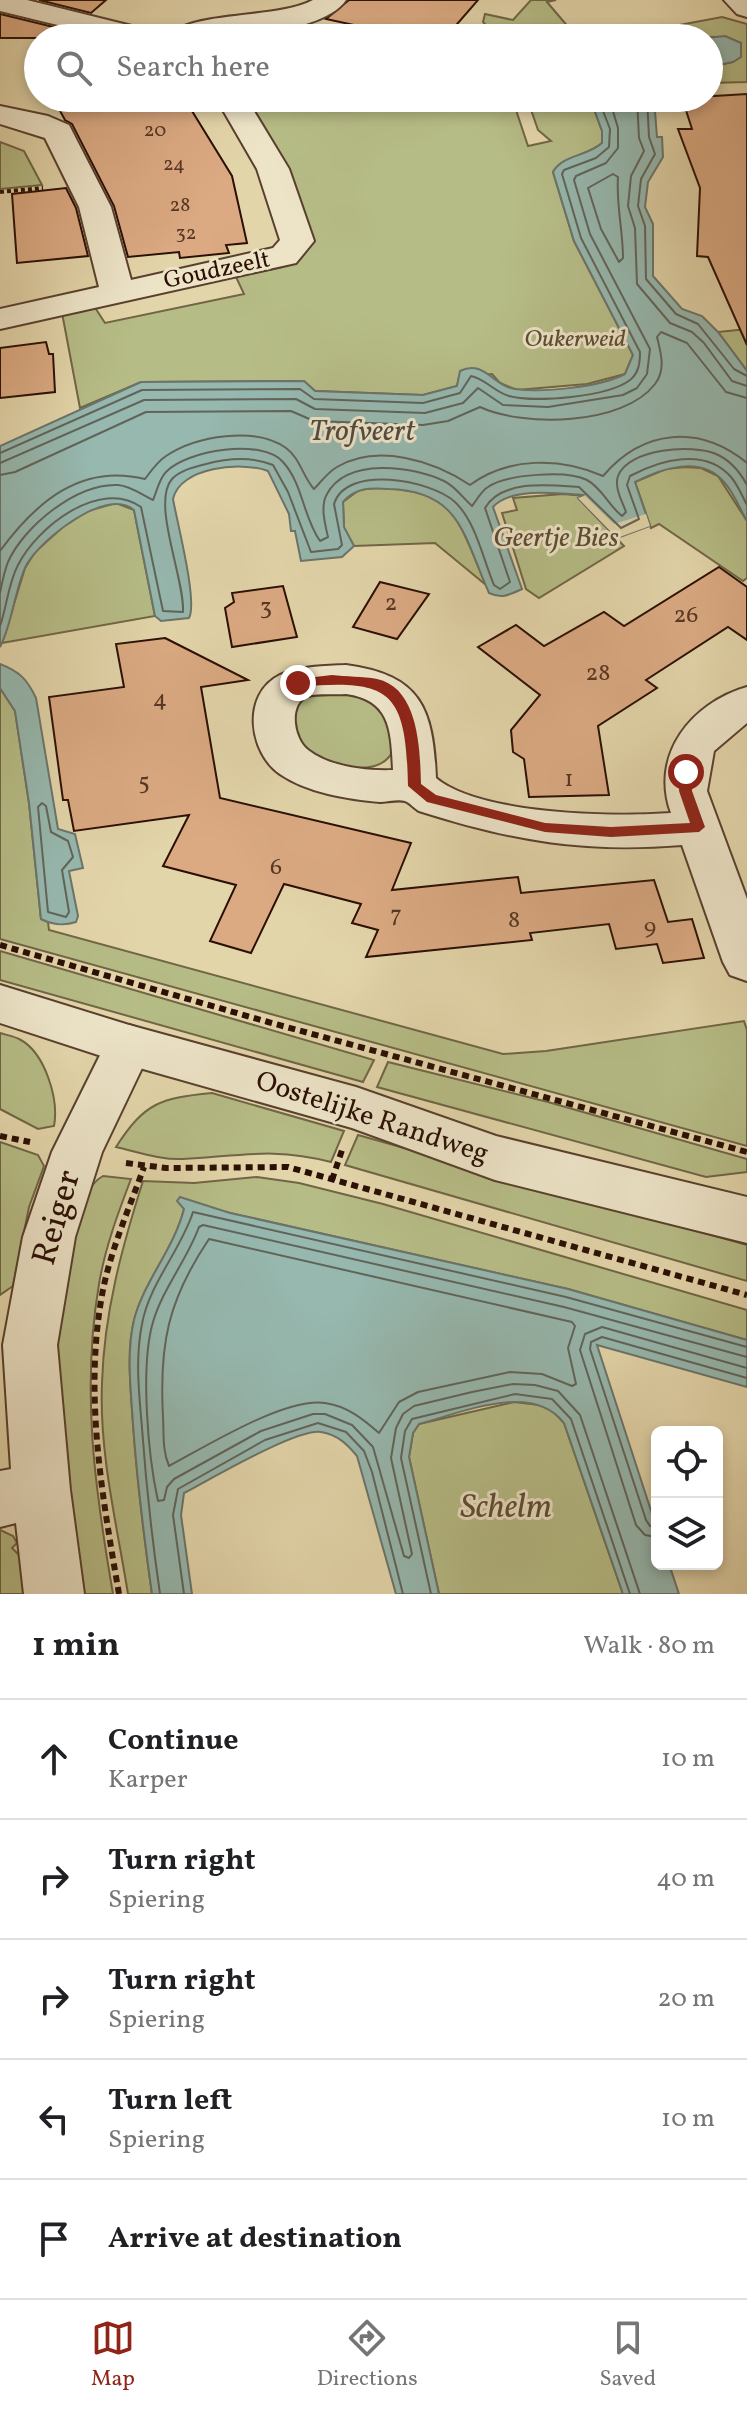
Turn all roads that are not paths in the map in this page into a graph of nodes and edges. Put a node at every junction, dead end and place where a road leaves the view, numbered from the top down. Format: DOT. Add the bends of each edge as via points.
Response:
graph roads {
  1 [pos="332,0"];
  2 [pos="738,0"];
  3 [pos="0,2"];
  4 [pos="747,8"];
  5 [pos="89,24"];
  6 [pos="303,24"];
  7 [pos="239,112"];
  8 [pos="0,115"];
  9 [pos="118,293"];
  10 [pos="0,319"];
  11 [pos="747,702"];
  12 [pos="415,786"];
  13 [pos="699,827"];
  14 [pos="747,962"];
  15 [pos="0,1004"];
  16 [pos="129,1045"];
  17 [pos="747,1220"];
  18 [pos="20,1494"];
  19 [pos="54,1594"];
  1 -- 6 [label="street"];
  2 -- 4 [label="street"];
  3 -- 5 [label="street"];
  7 -- 9 [label="street, Goudzeelt" via="273,169 297,241 284,256"];
  8 -- 9 [label="street" via="58,132 95,207"];
  9 -- 10 [label="street, Goudzeelt"];
  11 -- 13 [label="street" via="693,745 685,791"];
  12 -- 13 [label="street" via="431,799 545,827 611,832"];
  13 -- 14 [label="street"];
  15 -- 16 [label="street, Oostelijke Randweg"];
  16 -- 17 [label="street, Oostelijke Randweg" via="356,1108 495,1158"];
  16 -- 18 [label="street, Reiger" via="77,1152 49,1237 30,1345"];
  18 -- 19 [label="street, Reiger"];
}
